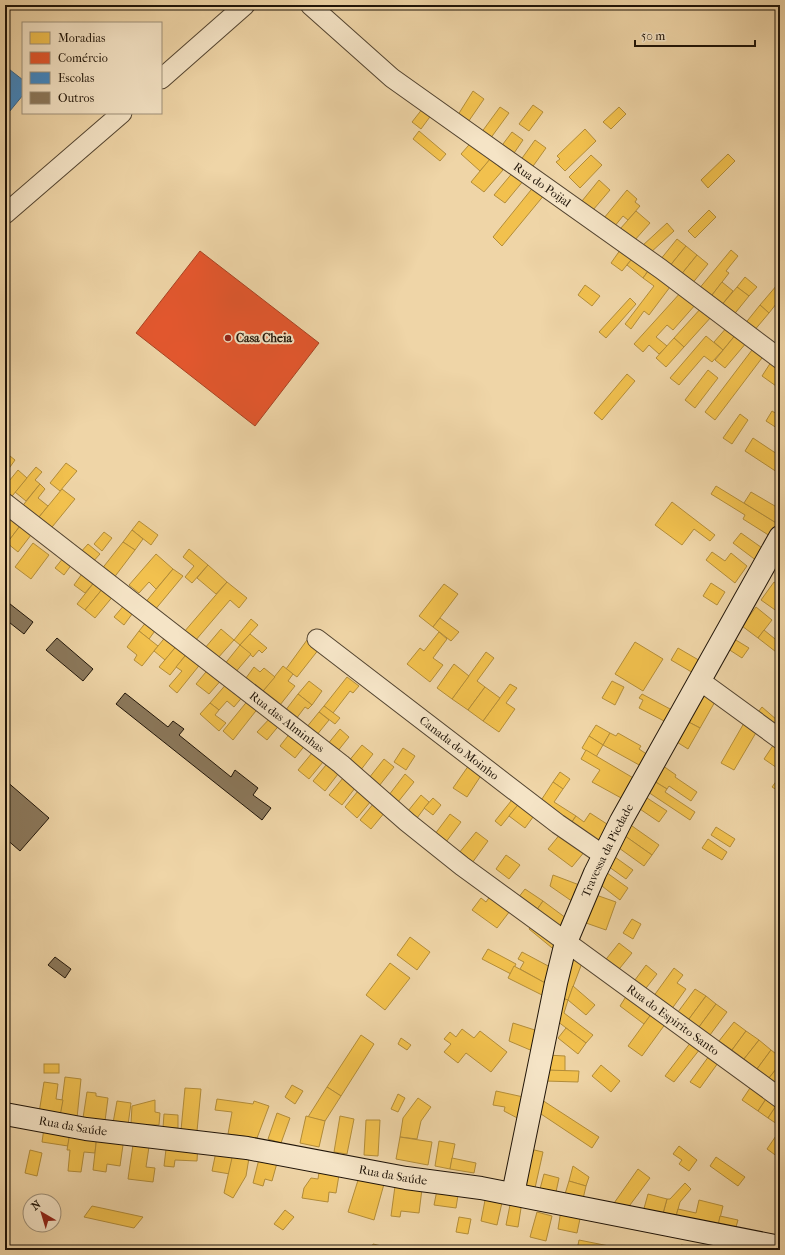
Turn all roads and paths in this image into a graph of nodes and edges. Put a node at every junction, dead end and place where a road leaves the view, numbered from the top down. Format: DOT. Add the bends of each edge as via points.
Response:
graph roads {
  1 [pos="245,5"];
  2 [pos="310,5"];
  3 [pos="162,78"];
  4 [pos="121,114"];
  5 [pos="5,214"];
  6 [pos="780,359"];
  7 [pos="5,503"];
  8 [pos="780,537"];
  9 [pos="317,639"];
  10 [pos="699,680"];
  11 [pos="780,739"];
  12 [pos="603,855"];
  13 [pos="566,942"];
  14 [pos="780,1098"];
  15 [pos="5,1114"];
  16 [pos="513,1194"];
  17 [pos="780,1246"];
  1 -- 3 [label="street"];
  2 -- 6 [label="street, Rua do Poijal" via="392,78 654,264"];
  4 -- 5 [label="street"];
  7 -- 13 [label="street, Rua das Alminhas" via="341,764 462,866"];
  8 -- 10 [label="street, Travessa da Piedade"];
  9 -- 12 [label="street, Canada do Moinho" via="558,824"];
  10 -- 11 [label="street"];
  10 -- 12 [label="street, Travessa da Piedade"];
  12 -- 13 [label="street, Travessa da Piedade"];
  13 -- 14 [label="street, Rua do Espirito Santo"];
  13 -- 16 [label="street, Travessa da Piedade"];
  15 -- 16 [label="street, Rua da Saúde" via="86,1129 247,1148 406,1178"];
  16 -- 17 [label="street, Rua da Saúde"];
}
